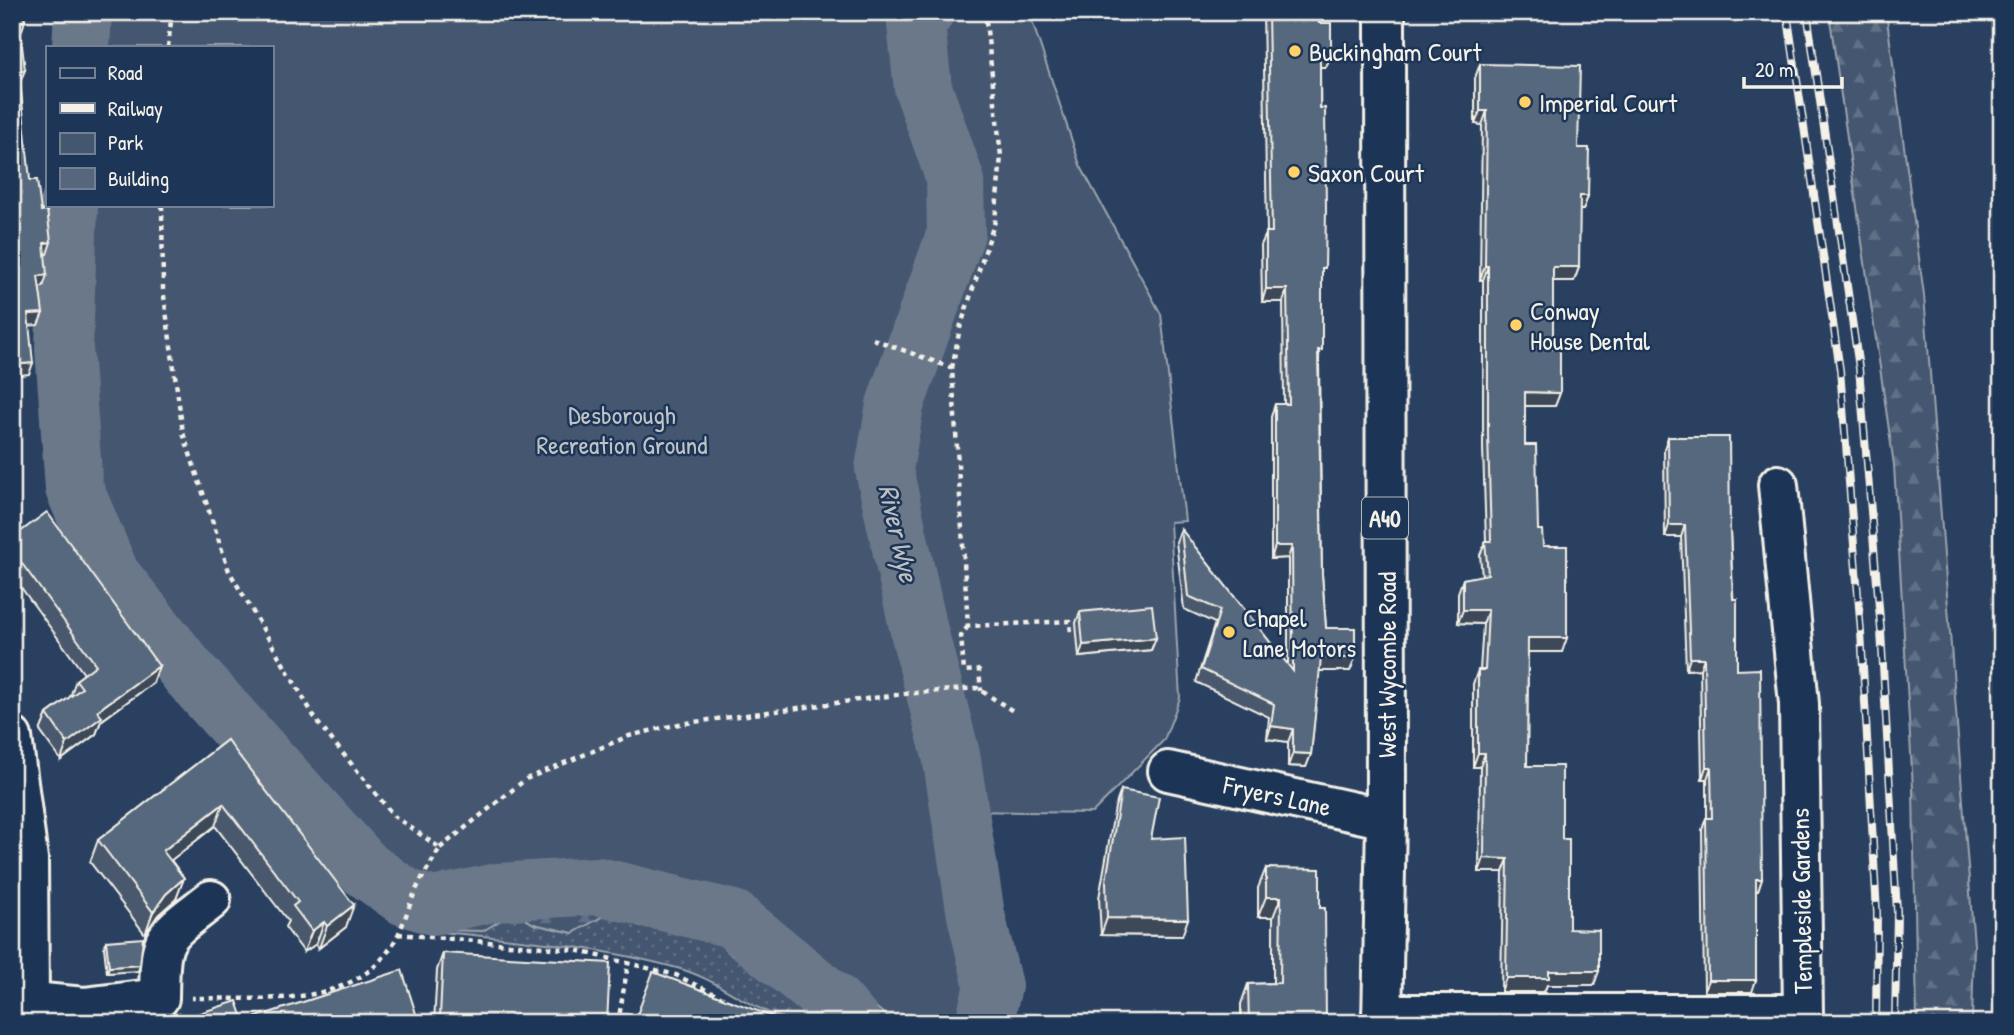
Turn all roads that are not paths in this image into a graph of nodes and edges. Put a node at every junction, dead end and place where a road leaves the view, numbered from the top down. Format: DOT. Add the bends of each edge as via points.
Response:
graph roads {
  1 [pos="1385,12"];
  2 [pos="1778,485"];
  3 [pos="12,737"];
  4 [pos="1168,771"];
  5 [pos="1386,818"];
  6 [pos="211,900"];
  7 [pos="20,1002"];
  8 [pos="86,1015"];
  9 [pos="1382,1018"];
  1 -- 5 [label="street, West Wycombe Road / A40"];
  2 -- 9 [label="street, Templeside Gardens" via="1799,704 1803,1014"];
  3 -- 7 [label="street" via="28,859"];
  4 -- 5 [label="street, Fryers Lane"];
  5 -- 9 [label="street, West Wycombe Road / A40"];
  6 -- 8 [label="street" via="163,942 159,998"];
  7 -- 8 [label="street"];
}
